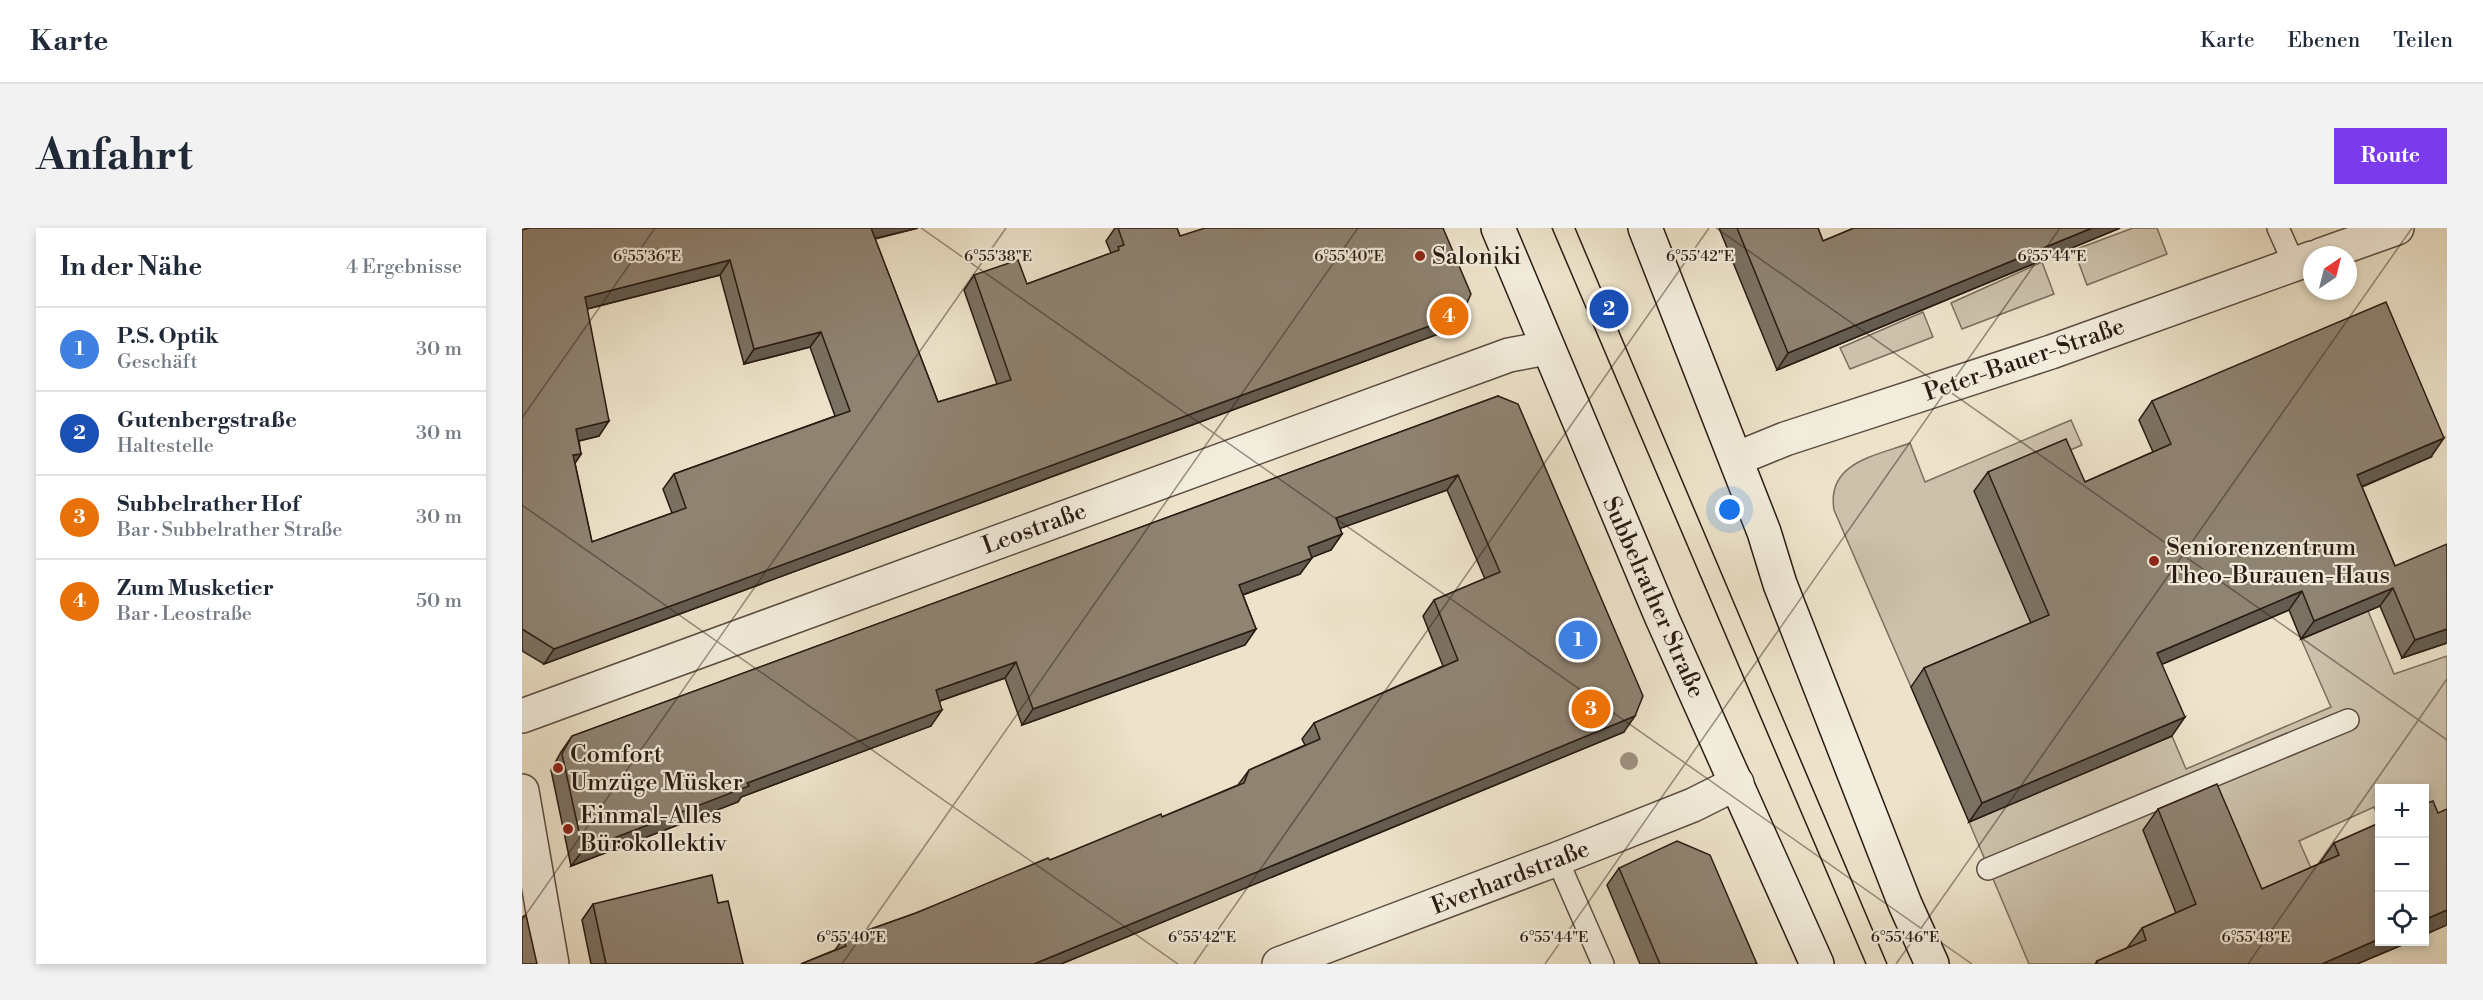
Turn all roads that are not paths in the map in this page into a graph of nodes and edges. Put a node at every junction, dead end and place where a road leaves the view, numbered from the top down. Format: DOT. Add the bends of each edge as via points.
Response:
graph roads {
  1 [pos="1498,228"];
  2 [pos="1645,228"];
  3 [pos="2278,228"];
  4 [pos="2397,228"];
  5 [pos="2346,246"];
  6 [pos="2303,253"];
  7 [pos="2303,261"];
  8 [pos="1547,348"];
  9 [pos="1737,459"];
  10 [pos="522,716"];
  11 [pos="2348,720"];
  12 [pos="1737,783"];
  13 [pos="522,792"];
  14 [pos="1557,859"];
  15 [pos="1988,868"];
  16 [pos="552,964"];
  17 [pos="1279,964"];
  18 [pos="1604,964"];
  19 [pos="1817,964"];
  20 [pos="1932,964"];
  1 -- 8 [label="street, Subbelrather Straße"];
  2 -- 9 [label="street"];
  3 -- 6 [label="lane"];
  4 -- 5 [label="street, Peter-Bauer-Straße"];
  7 -- 9 [label="street, Peter-Bauer-Straße" via="2051,352 1785,439"];
  8 -- 10 [label="street, Leostraße" via="1509,355"];
  8 -- 12 [label="street, Subbelrather Straße"];
  9 -- 20 [label="street" via="1780,584"];
  11 -- 15 [label="lane"];
  12 -- 14 [label="street, Everhardstraße" via="1693,805"];
  12 -- 19 [label="street, Subbelrather Straße"];
  13 -- 16 [label="street"];
  14 -- 17 [label="street, Everhardstraße"];
  14 -- 18 [label="lane"];
}
